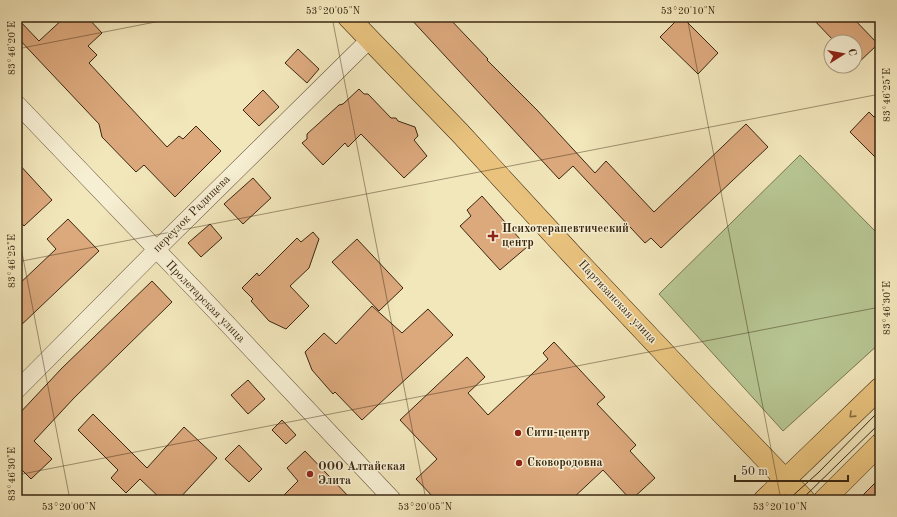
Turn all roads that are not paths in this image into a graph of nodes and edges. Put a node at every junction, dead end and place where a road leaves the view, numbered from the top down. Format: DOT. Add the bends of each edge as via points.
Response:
graph roads {
  1 [pos="348,17"];
  2 [pos="369,40"];
  3 [pos="17,104"];
  4 [pos="156,250"];
  5 [pos="880,388"];
  6 [pos="17,390"];
  7 [pos="880,444"];
  8 [pos="785,479"];
  9 [pos="393,500"];
  10 [pos="764,500"];
  11 [pos="805,500"];
  12 [pos="824,500"];
  1 -- 2 [label="main road, Партизанская улица"];
  2 -- 4 [label="street, переулок Радищева"];
  2 -- 8 [label="main road, Партизанская улица" via="460,133"];
  3 -- 4 [label="street, Пролетарская улица"];
  4 -- 6 [label="street, переулок Радищева"];
  4 -- 9 [label="street, Пролетарская улица"];
  5 -- 8 [label="main road, one-way"];
  7 -- 12 [label="main road"];
  8 -- 10 [label="main road"];
  8 -- 11 [label="main road, Партизанская улица"];
}
